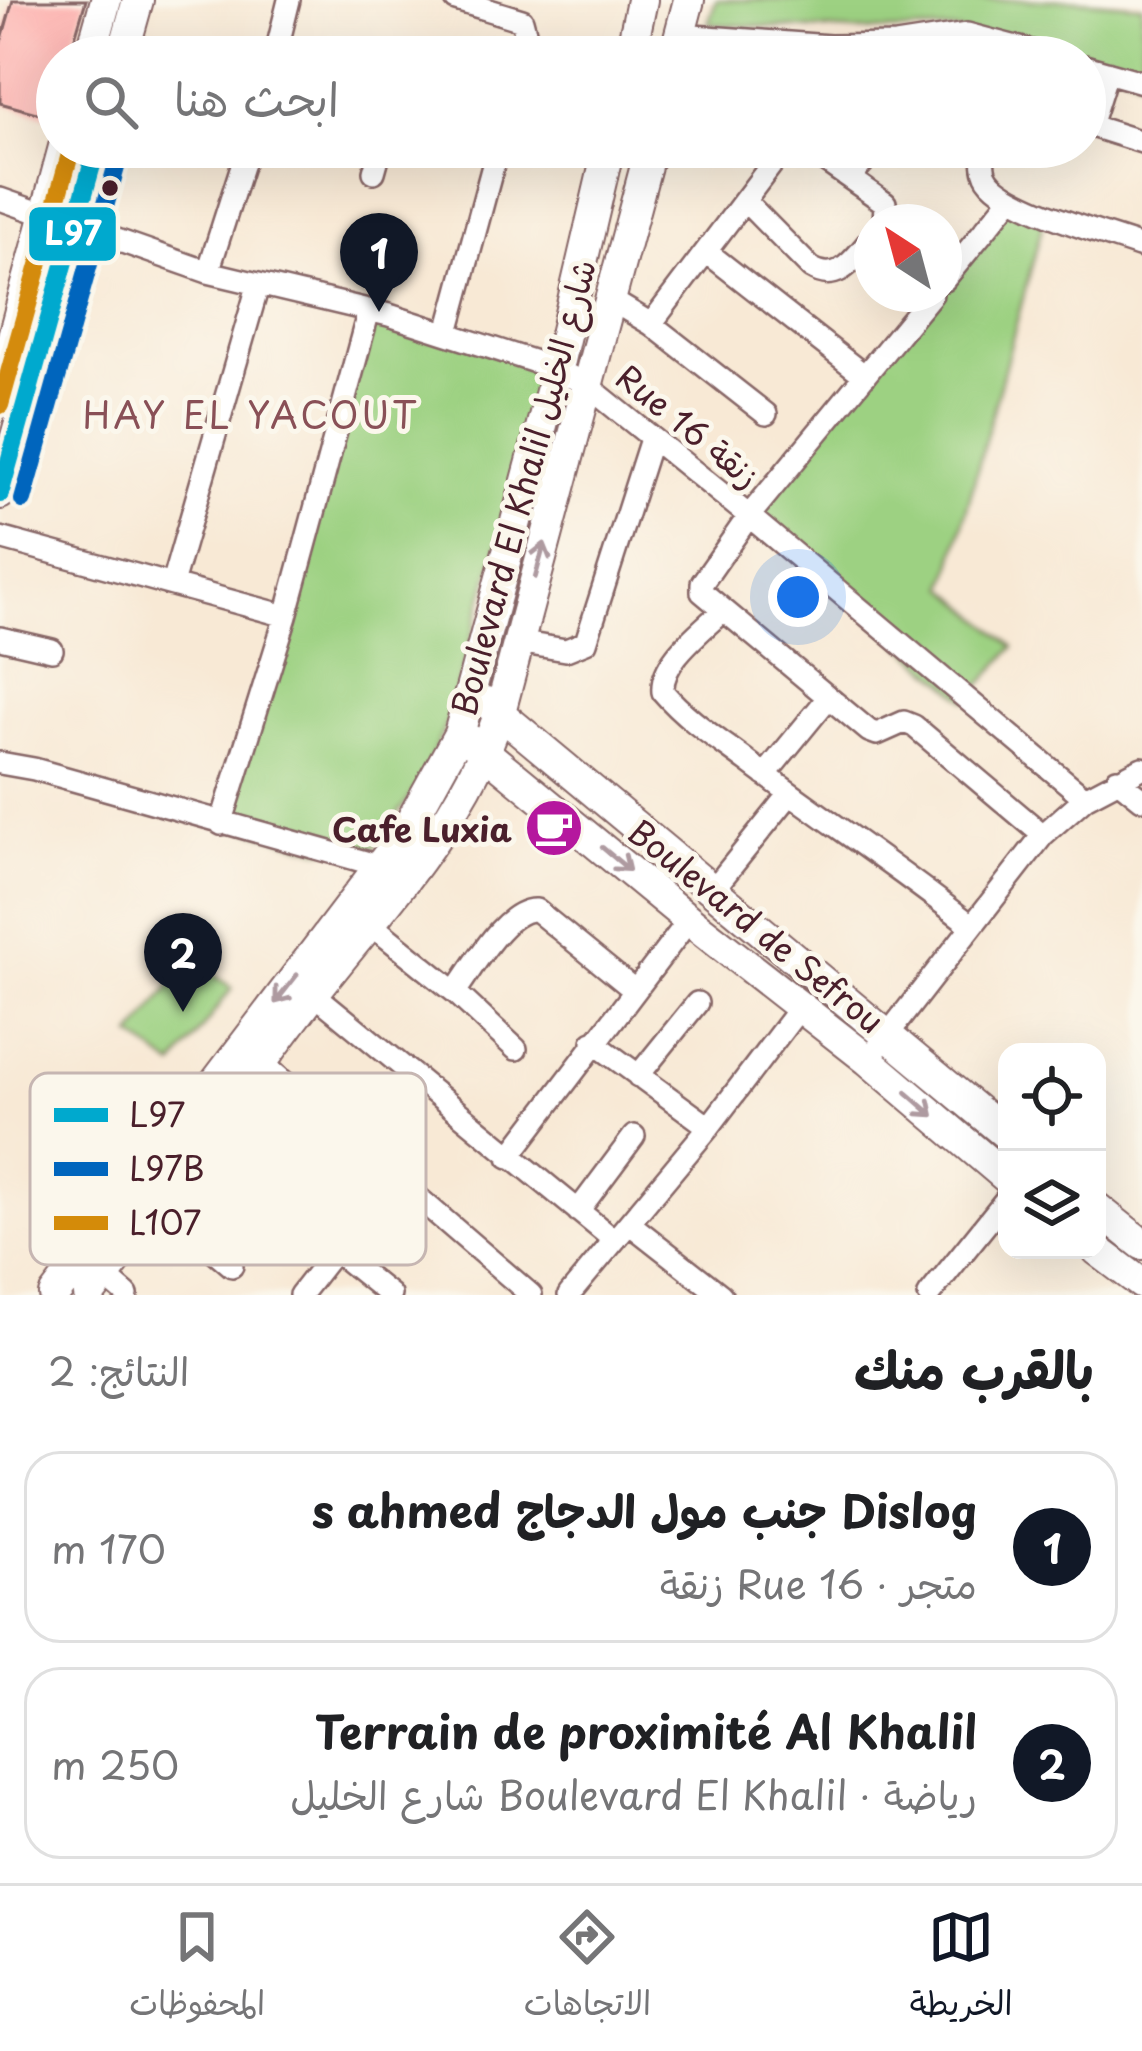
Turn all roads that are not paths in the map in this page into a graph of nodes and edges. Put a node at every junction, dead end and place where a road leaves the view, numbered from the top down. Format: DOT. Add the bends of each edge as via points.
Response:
graph roads {
  1 [pos="106,0"];
  2 [pos="138,0"];
  3 [pos="289,0"];
  4 [pos="456,0"];
  5 [pos="643,0"];
  6 [pos="689,0"];
  7 [pos="96,36"];
  8 [pos="128,36"];
  9 [pos="280,36"];
  10 [pos="523,36"];
  11 [pos="635,36"];
  12 [pos="679,36"];
  13 [pos="1106,72"];
  14 [pos="1142,82"];
  15 [pos="1106,131"];
  16 [pos="1142,142"];
  17 [pos="63,168"];
  18 [pos="86,168"];
  19 [pos="241,168"];
  20 [pos="375,168"];
  21 [pos="492,168"];
  22 [pos="604,168"];
  23 [pos="645,168"];
  24 [pos="769,168"];
  25 [pos="838,168"];
  26 [pos="858,168"];
  27 [pos="986,168"];
  28 [pos="374,172"];
  29 [pos="851,176"];
  30 [pos="1011,198"];
  31 [pos="0,200"];
  32 [pos="746,202"];
  33 [pos="885,204"];
  34 [pos="59,222"];
  35 [pos="1142,247"];
  36 [pos="708,253"];
  37 [pos="962,258"];
  38 [pos="854,259"];
  39 [pos="208,272"];
  40 [pos="257,286"];
  41 [pos="610,300"];
  42 [pos="369,310"];
  43 [pos="917,312"];
  44 [pos="651,324"];
  45 [pos="448,332"];
  46 [pos="557,369"];
  47 [pos="865,376"];
  48 [pos="0,385"];
  49 [pos="588,386"];
  50 [pos="766,414"];
  51 [pos="652,439"];
  52 [pos="0,494"];
  53 [pos="749,516"];
  54 [pos="0,538"];
  55 [pos="172,584"];
  56 [pos="722,610"];
  57 [pos="286,616"];
  58 [pos="0,638"];
  59 [pos="517,642"];
  60 [pos="52,650"];
  61 [pos="472,693"];
  62 [pos="828,698"];
  63 [pos="500,712"];
  64 [pos="473,742"];
  65 [pos="0,763"];
  66 [pos="1142,768"];
  67 [pos="765,775"];
  68 [pos="1117,779"];
  69 [pos="790,794"];
  70 [pos="1085,798"];
  71 [pos="1142,800"];
  72 [pos="221,824"];
  73 [pos="1042,835"];
  74 [pos="373,876"];
  75 [pos="711,892"];
  76 [pos="689,920"];
  77 [pos="368,922"];
  78 [pos="971,926"];
  79 [pos="633,989"];
  80 [pos="455,992"];
  81 [pos="314,993"];
  82 [pos="697,1003"];
  83 [pos="801,1006"];
  84 [pos="888,1033"];
  85 [pos="593,1042"];
  86 [pos="516,1049"];
  87 [pos="868,1060"];
  88 [pos="261,1062"];
  89 [pos="223,1073"];
  90 [pos="253,1073"];
  91 [pos="274,1073"];
  92 [pos="409,1073"];
  93 [pos="638,1076"];
  94 [pos="426,1088"];
  95 [pos="709,1127"];
  96 [pos="998,1127"];
  97 [pos="634,1136"];
  98 [pos="508,1157"];
  99 [pos="998,1170"];
  100 [pos="426,1204"];
  101 [pos="998,1209"];
  102 [pos="578,1211"];
  103 [pos="1106,1215"];
  104 [pos="621,1232"];
  105 [pos="1142,1244"];
  106 [pos="1106,1257"];
  107 [pos="77,1265"];
  108 [pos="323,1265"];
  109 [pos="355,1265"];
  110 [pos="1142,1285"];
  111 [pos="693,1287"];
  112 [pos="54,1295"];
  113 [pos="300,1295"];
  114 [pos="390,1295"];
  115 [pos="531,1295"];
  116 [pos="569,1295"];
  117 [pos="721,1295"];
  118 [pos="929,1295"];
  1 -- 7 [label="street"];
  2 -- 8 [label="street"];
  3 -- 9 [label="street"];
  4 -- 10 [label="street" via="517,15"];
  5 -- 11 [label="street"];
  6 -- 12 [label="street"];
  13 -- 14 [label="street"];
  15 -- 16 [label="street"];
  17 -- 34 [label="street"];
  18 -- 34 [label="street"];
  19 -- 39 [label="street"];
  20 -- 28 [label="street"];
  21 -- 45 [label="street"];
  22 -- 46 [label="street, Boulevard El Khalil شارع الخليل"];
  23 -- 41 [label="street, Boulevard El Khalil شارع الخليل"];
  24 -- 32 [label="street"];
  25 -- 29 [label="street"];
  26 -- 29 [label="street"];
  27 -- 30 [label="street"];
  29 -- 33 [label="street"];
  30 -- 35 [label="street"];
  30 -- 37 [label="street"];
  31 -- 34 [label="street, Rue 16 زنقة"];
  32 -- 36 [label="street"];
  32 -- 38 [label="street" via="823,275"];
  34 -- 39 [label="street, Rue 16 زنقة"];
  34 -- 48 [label="street"];
  34 -- 52 [label="street"];
  36 -- 44 [label="street"];
  36 -- 47 [label="street"];
  39 -- 40 [label="street, Rue 16 زنقة"];
  40 -- 42 [label="street, Rue 16 زنقة"];
  40 -- 55 [label="street"];
  41 -- 44 [label="street"];
  41 -- 49 [label="street, Boulevard El Khalil شارع الخليل"];
  42 -- 45 [label="street, Rue 16 زنقة"];
  42 -- 57 [label="street"];
  43 -- 47 [label="street"];
  44 -- 50 [label="street"];
  45 -- 46 [label="street, Rue 16 زنقة"];
  46 -- 49 [label="street, Rue 16 زنقة"];
  46 -- 61 [label="street, Boulevard El Khalil شارع الخليل"];
  47 -- 53 [label="street"];
  49 -- 51 [label="street, Rue 16 زنقة"];
  59 -- 49 [label="street, Boulevard El Khalil شارع الخليل, one-way"];
  51 -- 53 [label="street, Rue 16 زنقة"];
  51 -- 59 [label="street" via="586,642 566,650"];
  53 -- 56 [label="street" via="702,592"];
  53 -- 70 [label="street, Rue 16 زنقة"];
  54 -- 55 [label="street"];
  55 -- 57 [label="street"];
  56 -- 62 [label="street"];
  56 -- 67 [label="street" via="671,663 661,687"];
  57 -- 72 [label="street"];
  58 -- 60 [label="street"];
  59 -- 63 [label="street, Boulevard El Khalil شارع الخليل"];
  61 -- 63 [label="street, Boulevard de Sefrou"];
  61 -- 64 [label="street, Boulevard El Khalil شارع الخليل"];
  62 -- 67 [label="street"];
  62 -- 73 [label="street" via="877,734 897,723 914,726"];
  63 -- 64 [label="street, Boulevard El Khalil شارع الخليل"];
  63 -- 75 [label="street, Boulevard de Sefrou"];
  64 -- 74 [label="street, Boulevard El Khalil شارع الخليل"];
  64 -- 76 [label="street, Boulevard de Sefrou, one-way"];
  64 -- 77 [label="street, Boulevard El Khalil شارع الخليل" via="437,838"];
  65 -- 72 [label="street"];
  66 -- 68 [label="street"];
  67 -- 69 [label="street"];
  68 -- 70 [label="street"];
  68 -- 71 [label="street"];
  69 -- 75 [label="street"];
  69 -- 78 [label="street"];
  70 -- 73 [label="street"];
  72 -- 74 [label="street"];
  73 -- 78 [label="street"];
  74 -- 89 [label="street, Boulevard El Khalil شارع الخليل, one-way"];
  75 -- 84 [label="street, Boulevard de Sefrou"];
  76 -- 79 [label="street"];
  76 -- 83 [label="street, Boulevard de Sefrou"];
  77 -- 80 [label="street"];
  77 -- 81 [label="street, Boulevard El Khalil شارع الخليل"];
  78 -- 84 [label="street"];
  79 -- 80 [label="street" via="536,910 521,910"];
  79 -- 85 [label="street"];
  80 -- 86 [label="street"];
  81 -- 88 [label="street, Boulevard El Khalil شارع الخليل"];
  81 -- 92 [label="street"];
  82 -- 93 [label="street"];
  83 -- 87 [label="street, Boulevard de Sefrou"];
  83 -- 95 [label="street"];
  84 -- 87 [label="street"];
  84 -- 96 [label="street, Boulevard de Sefrou"];
  85 -- 93 [label="street"];
  85 -- 98 [label="street"];
  87 -- 99 [label="street, Boulevard de Sefrou, one-way"];
  88 -- 90 [label="street, Boulevard El Khalil شارع الخليل"];
  88 -- 91 [label="street"];
  93 -- 95 [label="street"];
  94 -- 98 [label="street"];
  95 -- 104 [label="street"];
  97 -- 102 [label="street"];
  98 -- 102 [label="street"];
  100 -- 115 [label="street"];
  101 -- 118 [label="street"];
  102 -- 104 [label="street"];
  103 -- 105 [label="street"];
  104 -- 111 [label="street"];
  104 -- 116 [label="street"];
  106 -- 110 [label="street"];
  107 -- 112 [label="street, Boulevard El Khalil شارع الخليل, one-way"];
  108 -- 113 [label="street"];
  109 -- 114 [label="street"];
  111 -- 117 [label="street"];
}
